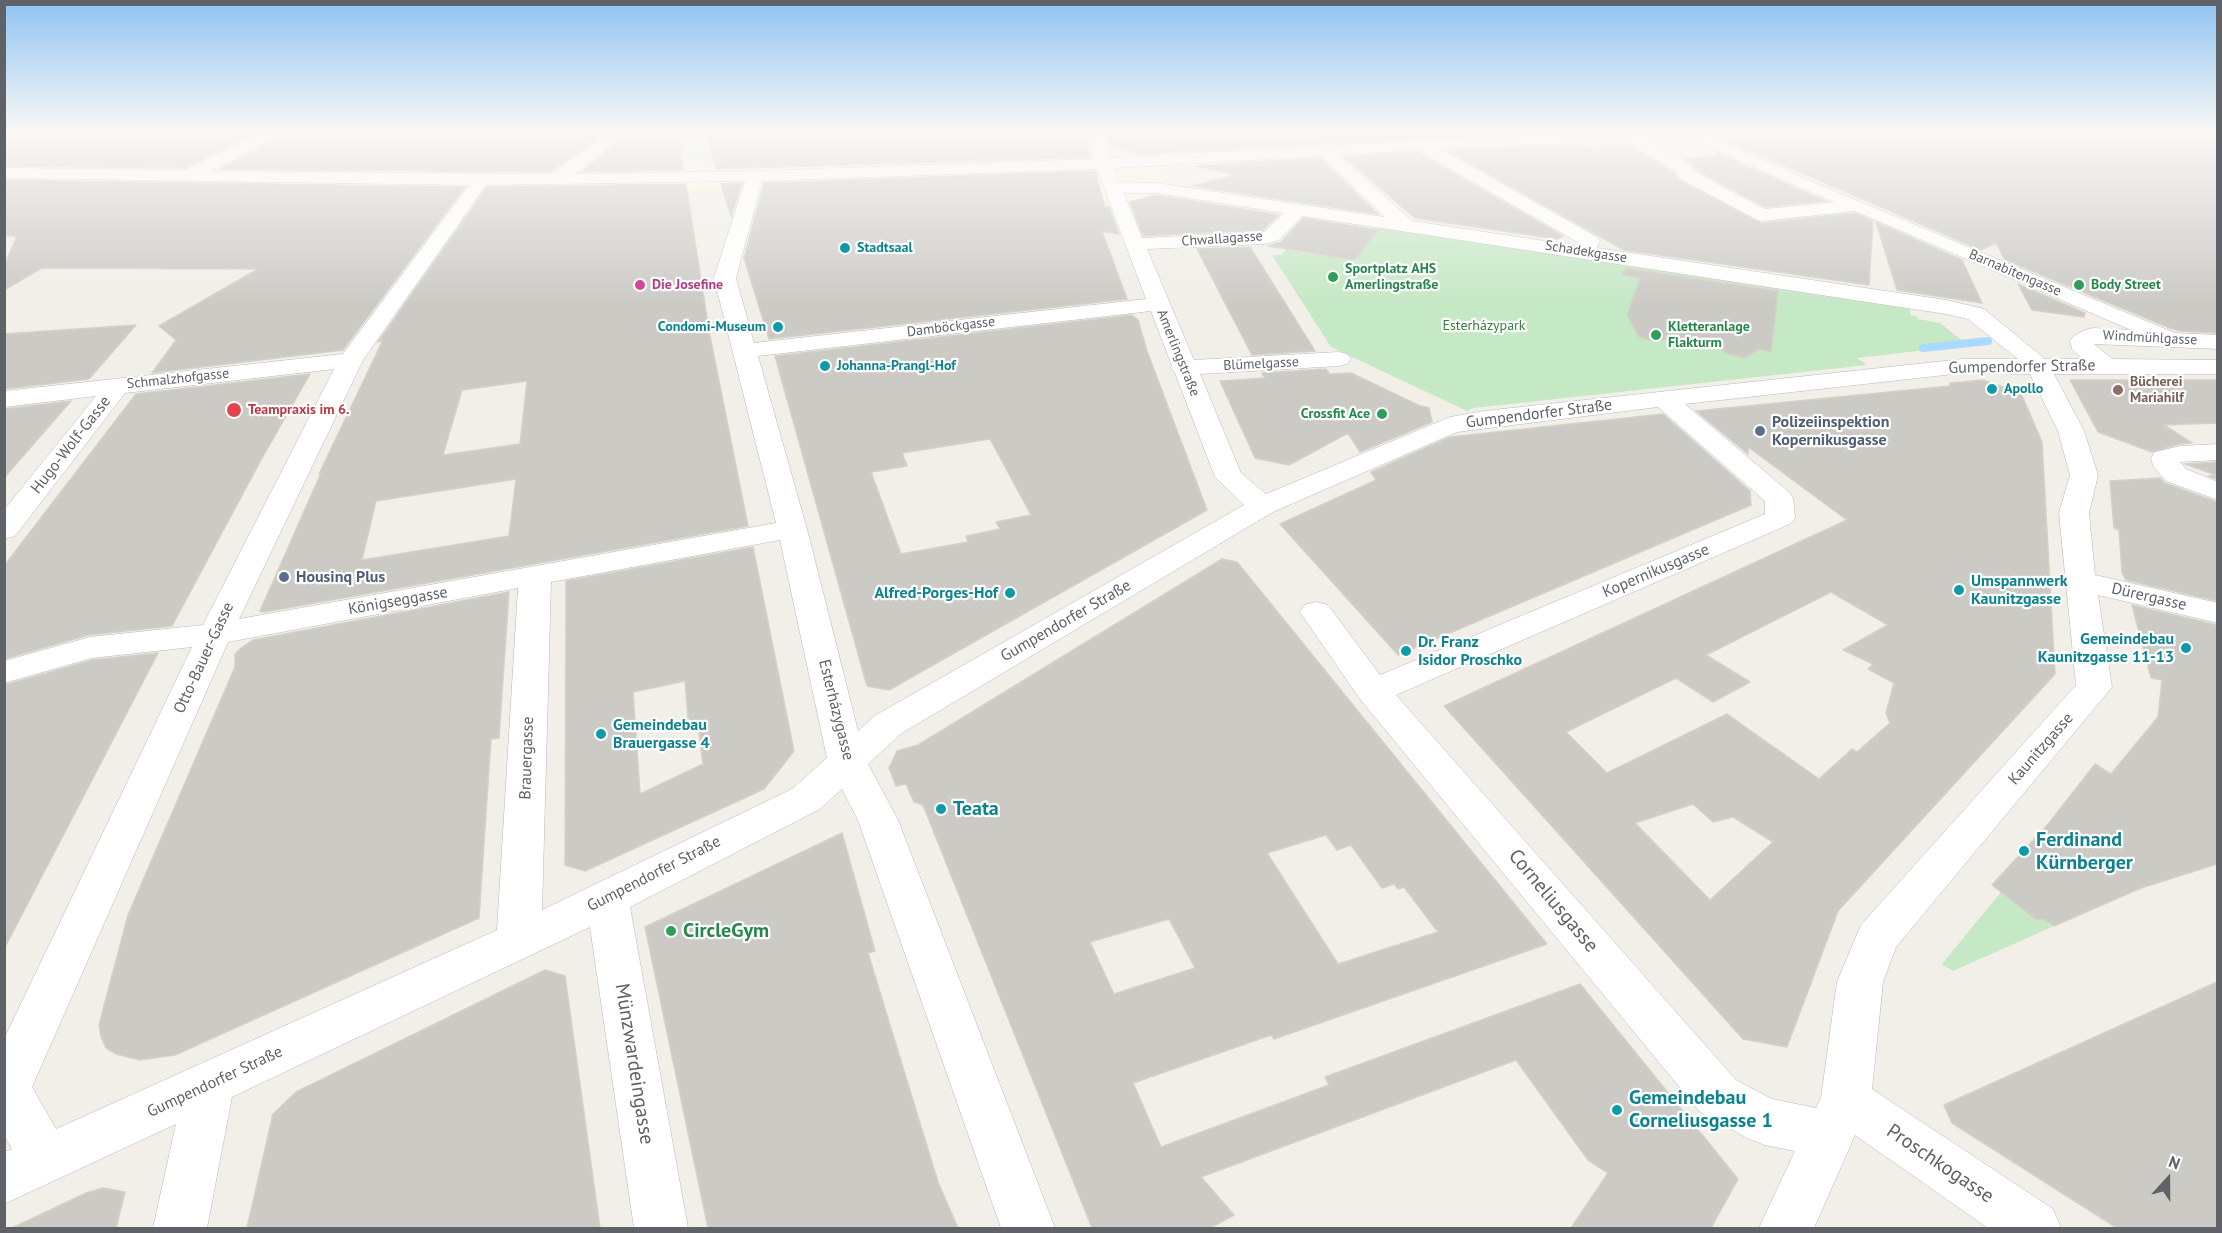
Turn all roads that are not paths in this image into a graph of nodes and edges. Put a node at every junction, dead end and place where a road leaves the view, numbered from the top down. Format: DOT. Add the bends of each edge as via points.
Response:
graph roads {
  1 [pos="474,190"];
  2 [pos="750,190"];
  3 [pos="1115,190"];
  4 [pos="1166,190"];
  5 [pos="1367,190"];
  6 [pos="1499,190"];
  7 [pos="1714,190"];
  8 [pos="1819,190"];
  9 [pos="1856,206"];
  10 [pos="1298,209"];
  11 [pos="1405,225"];
  12 [pos="1136,244"];
  13 [pos="1586,252"];
  14 [pos="1158,304"];
  15 [pos="2173,340"];
  16 [pos="2217,342"];
  17 [pos="743,351"];
  18 [pos="1339,359"];
  19 [pos="351,360"];
  20 [pos="2038,366"];
  21 [pos="2105,366"];
  22 [pos="2217,367"];
  23 [pos="1183,368"];
  24 [pos="117,386"];
  25 [pos="4,399"];
  26 [pos="1663,399"];
  27 [pos="2217,452"];
  28 [pos="2217,492"];
  29 [pos="15,506"];
  30 [pos="1263,506"];
  31 [pos="4,530"];
  32 [pos="792,530"];
  33 [pos="535,576"];
  34 [pos="2080,581"];
  35 [pos="1316,612"];
  36 [pos="2217,613"];
  37 [pos="215,634"];
  38 [pos="4,672"];
  39 [pos="1373,691"];
  40 [pos="847,761"];
  41 [pos="607,899"];
  42 [pos="519,939"];
  43 [pos="208,1085"];
  44 [pos="5,1089"];
  45 [pos="1837,1117"];
  46 [pos="25,1169"];
  47 [pos="180,1228"];
  48 [pos="661,1228"];
  49 [pos="1028,1228"];
  50 [pos="1786,1228"];
  51 [pos="2034,1228"];
  1 -- 19 [label="street, Otto-Bauer-Gasse"];
  2 -- 17 [label="street, Esterházygasse" via="725,278"];
  3 -- 12 [label="street, Amerlingstraße"];
  4 -- 10 [label="street, Schadekgasse"];
  5 -- 11 [label="street"];
  6 -- 13 [label="street" via="1590,241"];
  7 -- 9 [label="street, Barnabitengasse" via="1762,215"];
  8 -- 9 [label="street, Barnabitengasse"];
  9 -- 15 [label="street, Barnabitengasse"];
  10 -- 11 [label="street, Schadekgasse"];
  10 -- 12 [label="street, Chwallagasse" via="1272,236 1265,238"];
  11 -- 13 [label="street, Schadekgasse"];
  12 -- 14 [label="street, Amerlingstraße"];
  13 -- 20 [label="street, Schadekgasse" via="1976,314"];
  14 -- 17 [label="street, Damböckgasse"];
  14 -- 23 [label="street, Amerlingstraße"];
  15 -- 16 [label="street, Windmühlgasse"];
  15 -- 21 [label="street, Windmühlgasse" via="2093,335 2082,341 2084,349"];
  17 -- 32 [label="street, Esterházygasse"];
  18 -- 23 [label="street, Blümelgasse"];
  19 -- 24 [label="street, Schmalzhofgasse"];
  19 -- 37 [label="street, Otto-Bauer-Gasse"];
  20 -- 21 [label="street, Gumpendorfer Straße"];
  20 -- 26 [label="street, Gumpendorfer Straße" via="1930,368"];
  20 -- 34 [label="street, Kaunitzgasse" via="2071,431 2084,475 2074,513"];
  21 -- 22 [label="street, Gumpendorfer Straße"];
  23 -- 30 [label="street, Amerlingstraße" via="1229,477"];
  24 -- 25 [label="street, Schmalzhofgasse"];
  24 -- 29 [label="street, Hugo-Wolf-Gasse"];
  26 -- 30 [label="street, Gumpendorfer Straße" via="1450,425"];
  26 -- 39 [label="street, Kopernikusgasse" via="1779,498 1780,518"];
  27 -- 28 [label="street" via="2180,453 2165,458 2175,475"];
  29 -- 31 [label="street, Hugo-Wolf-Gasse"];
  30 -- 40 [label="street, Gumpendorfer Straße" via="889,724"];
  32 -- 33 [label="street, Königseggasse"];
  32 -- 40 [label="street, Esterházygasse"];
  33 -- 37 [label="street, Königseggasse"];
  33 -- 42 [label="street, Brauergasse"];
  34 -- 36 [label="street, Dürergasse"];
  34 -- 45 [label="street, Kaunitzgasse" via="2094,687 1877,938 1860,982"];
  35 -- 39 [label="street, Corneliusgasse"];
  37 -- 38 [label="street, Königseggasse" via="90,648"];
  37 -- 44 [label="street, Otto-Bauer-Gasse"];
  39 -- 45 [label="street, Corneliusgasse" via="1718,1096 1765,1121"];
  40 -- 41 [label="street, Gumpendorfer Straße" via="806,799"];
  40 -- 49 [label="street, Esterházygasse" via="878,820"];
  41 -- 42 [label="street, Gumpendorfer Straße"];
  41 -- 48 [label="street, Münzwardeingasse"];
  42 -- 43 [label="street, Gumpendorfer Straße"];
  43 -- 46 [label="street, Gumpendorfer Straße"];
  43 -- 47 [label="street"];
  44 -- 46 [label="street, Otto-Bauer-Gasse"];
  45 -- 50 [label="street, Kaunitzgasse"];
  45 -- 51 [label="street, Proschkogasse"];
}
